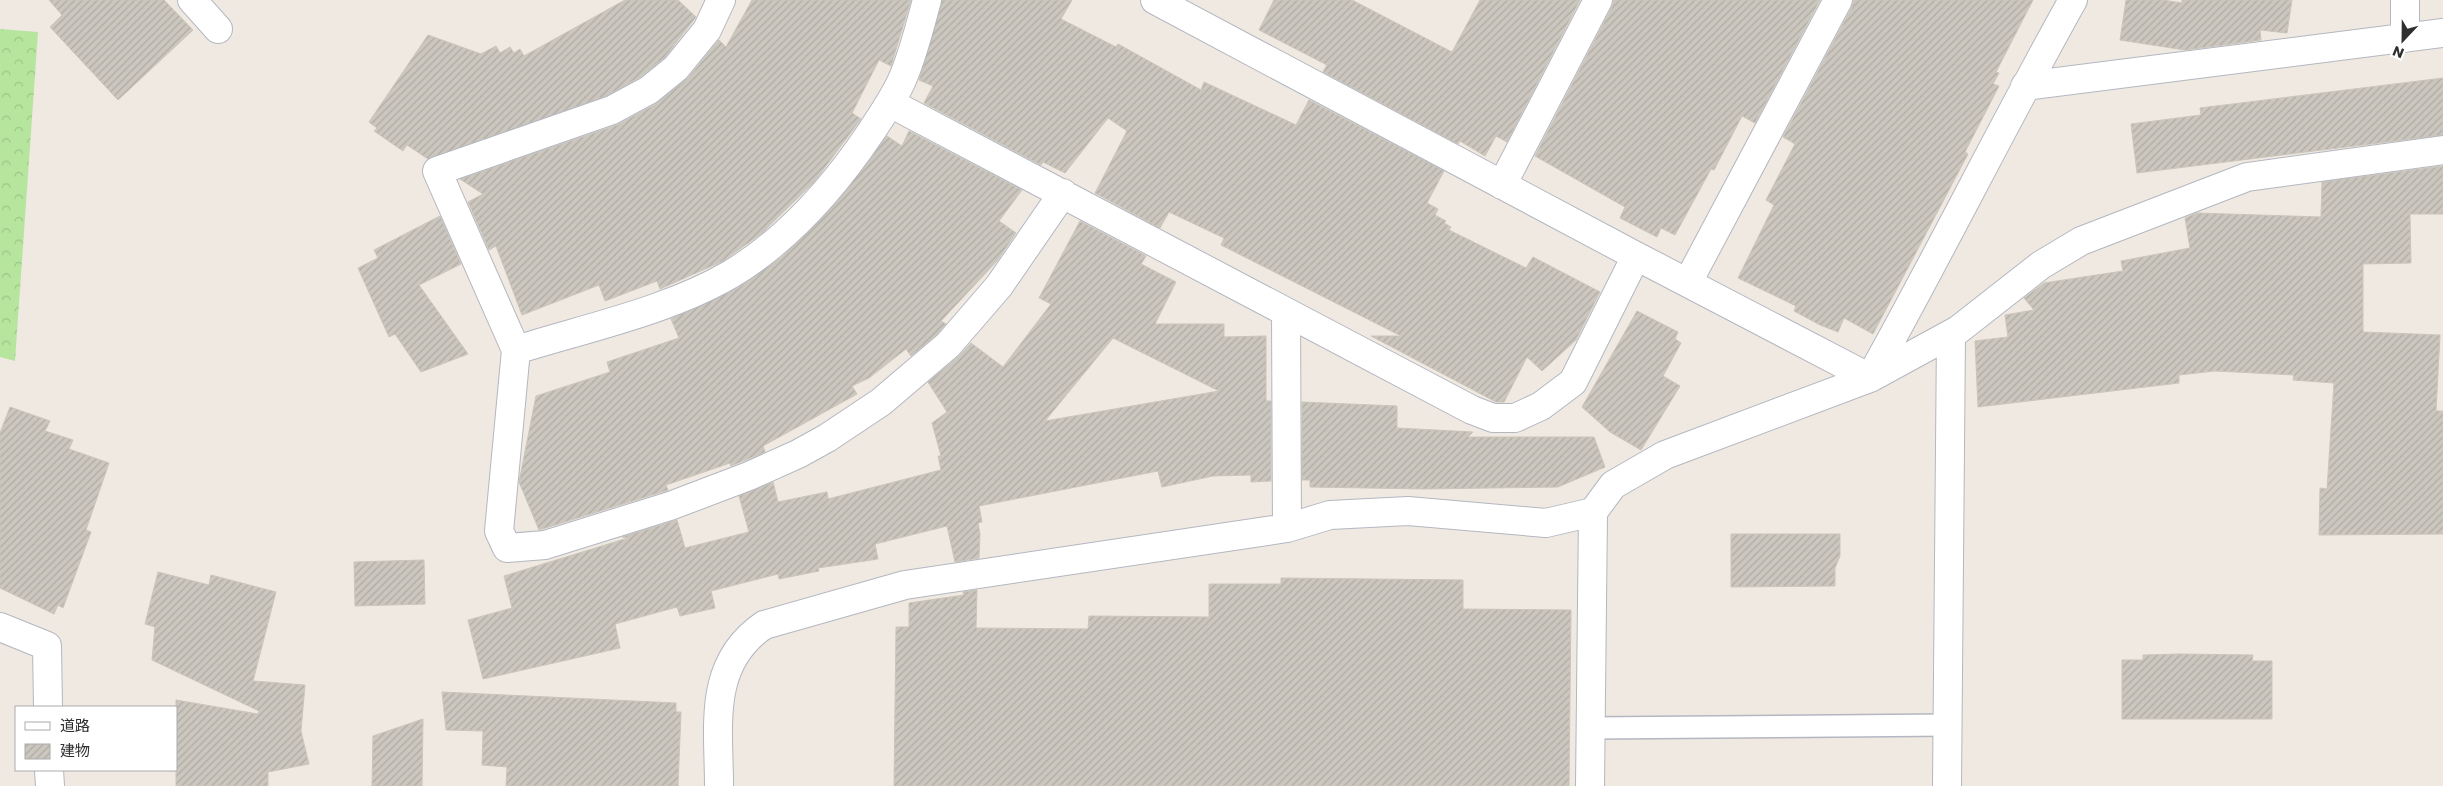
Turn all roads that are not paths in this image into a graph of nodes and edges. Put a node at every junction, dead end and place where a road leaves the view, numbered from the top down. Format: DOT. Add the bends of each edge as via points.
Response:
graph roads {
  1 [pos="192,0"];
  2 [pos="721,0"];
  3 [pos="927,0"];
  4 [pos="1155,0"];
  5 [pos="1598,0"];
  6 [pos="1838,0"];
  7 [pos="2073,0"];
  8 [pos="2405,0"];
  9 [pos="218,29"];
  10 [pos="2443,33"];
  11 [pos="2405,38"];
  12 [pos="2025,86"];
  13 [pos="890,103"];
  14 [pos="2443,150"];
  15 [pos="1502,185"];
  16 [pos="1063,193"];
  17 [pos="1636,256"];
  18 [pos="1688,282"];
  19 [pos="1286,313"];
  20 [pos="1951,334"];
  21 [pos="516,350"];
  22 [pos="1870,378"];
  23 [pos="1593,512"];
  24 [pos="1287,528"];
  25 [pos="0,627"];
  26 [pos="48,706"];
  27 [pos="1948,725"];
  28 [pos="1590,728"];
  29 [pos="49,771"];
  30 [pos="50,786"];
  31 [pos="719,786"];
  32 [pos="1590,786"];
  33 [pos="1947,786"];
  1 -- 9 [label="street"];
  2 -- 21 [label="street" via="707,30 676,68 649,90 612,110 437,171"];
  3 -- 13 [label="street" via="903,79"];
  4 -- 15 [label="street"];
  5 -- 15 [label="street"];
  6 -- 18 [label="street"];
  7 -- 12 [label="street"];
  8 -- 11 [label="street"];
  10 -- 11 [label="street"];
  11 -- 12 [label="street"];
  12 -- 22 [label="street"];
  13 -- 16 [label="street"];
  13 -- 21 [label="street" via="829,190 772,243 731,273 663,304"];
  14 -- 20 [label="street" via="2247,177 2081,241 2041,264"];
  15 -- 17 [label="street"];
  16 -- 19 [label="street"];
  16 -- 21 [label="street" via="999,286 948,345 881,402 827,438 749,476 670,506 545,545 507,548 499,531"];
  17 -- 18 [label="street"];
  17 -- 19 [label="street" via="1573,382 1549,401 1515,418 1494,418 1472,410"];
  18 -- 22 [label="street"];
  19 -- 24 [label="street"];
  20 -- 22 [label="street"];
  20 -- 27 [label="street"];
  22 -- 23 [label="street" via="1665,455 1613,485"];
  23 -- 24 [label="street" via="1546,523 1408,511 1330,514"];
  23 -- 28 [label="street"];
  24 -- 31 [label="street" via="905,585 764,626 750,634 724,676 719,696"];
  25 -- 26 [label="street" via="47,646"];
  27 -- 28 [label="lane"];
  27 -- 33 [label="street"];
  28 -- 32 [label="street"];
  29 -- 30 [label="street"];
}
